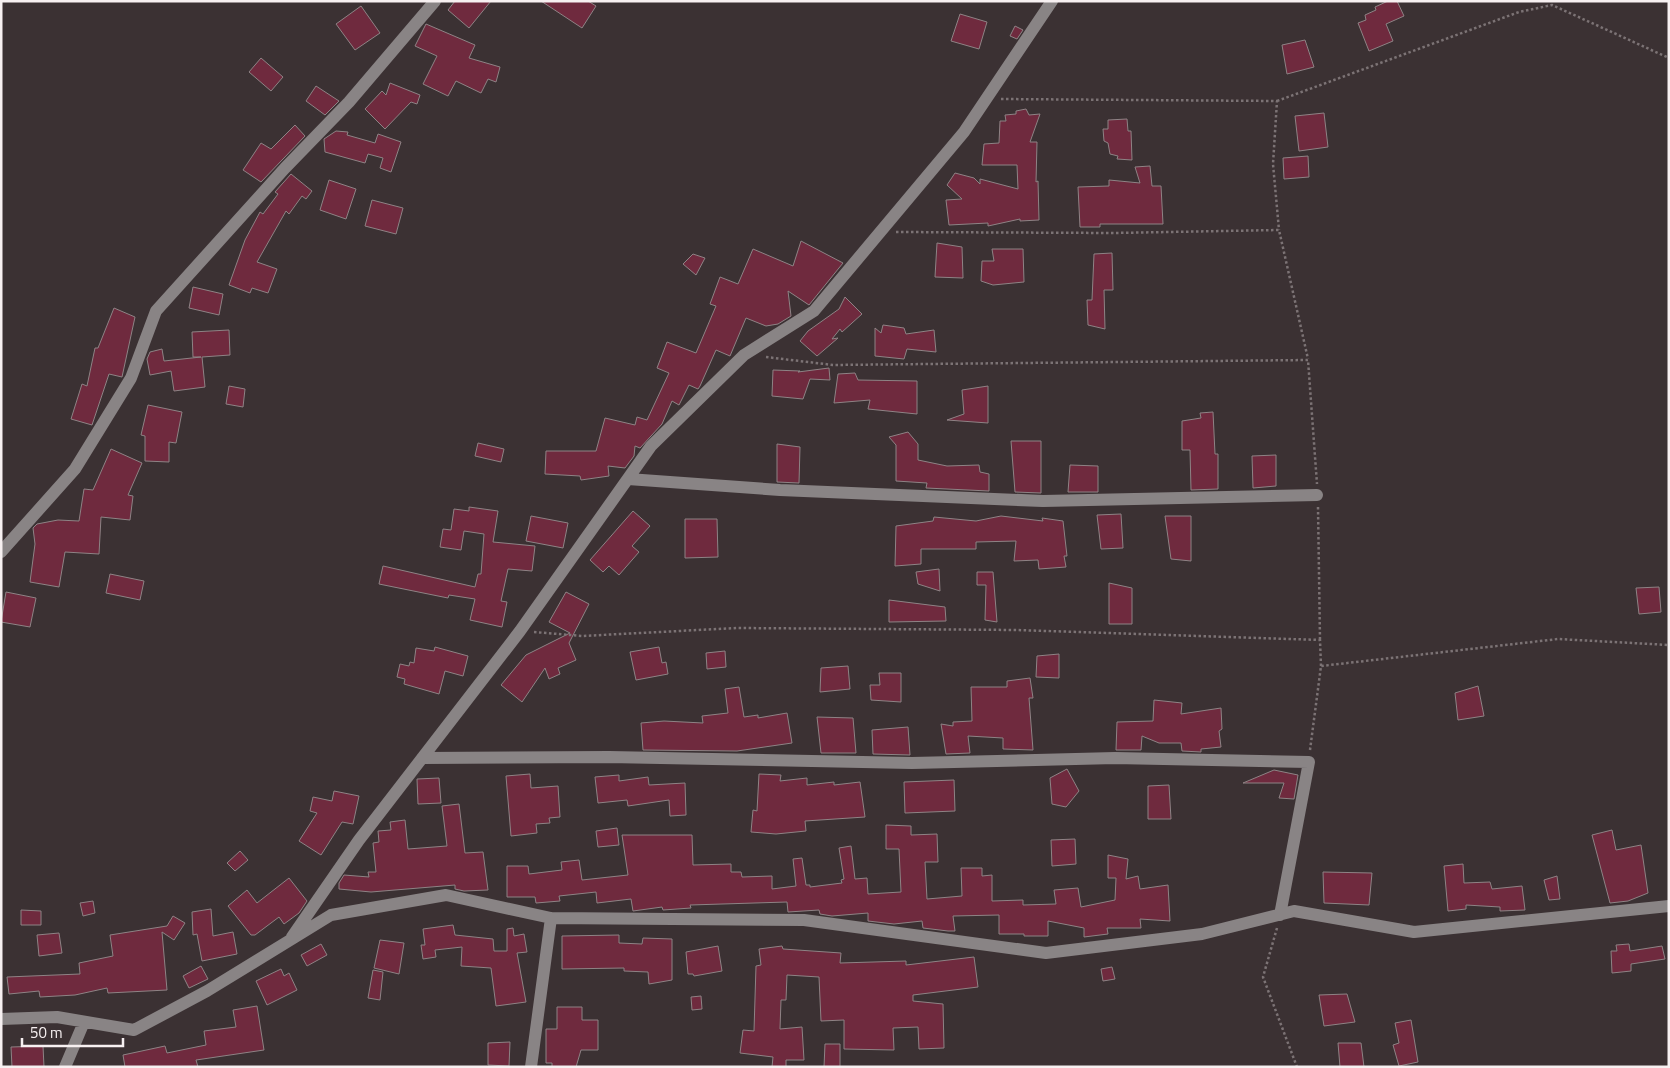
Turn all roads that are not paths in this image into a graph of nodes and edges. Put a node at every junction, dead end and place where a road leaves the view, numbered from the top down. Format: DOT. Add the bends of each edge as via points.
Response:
graph roads {
  1 [pos="435,1"];
  2 [pos="1052,1"];
  3 [pos="628,479"];
  4 [pos="1317,495"];
  5 [pos="1,552"];
  6 [pos="422,758"];
  7 [pos="1669,906"];
  8 [pos="1280,915"];
  9 [pos="551,918"];
  10 [pos="289,941"];
  11 [pos="1,1018"];
  12 [pos="84,1022"];
  13 [pos="65,1067"];
  14 [pos="532,1067"];
  1 -- 5 [label="street" via="348,102 156,311 131,378 75,469"];
  2 -- 3 [label="street" via="964,132 814,311 744,355 651,446"];
  3 -- 4 [label="street" via="780,490 1043,500"];
  3 -- 6 [label="street" via="520,631"];
  6 -- 8 [label="street" via="609,756 912,763 1115,758 1309,762"];
  6 -- 10 [label="street" via="359,840"];
  7 -- 8 [label="street" via="1414,932 1294,911"];
  8 -- 9 [label="street" via="1202,934 1046,952 804,920"];
  9 -- 10 [label="street" via="446,895 331,915"];
  9 -- 14 [label="street"];
  10 -- 12 [label="street" via="207,991 134,1030"];
  11 -- 12 [label="street" via="57,1017"];
  12 -- 13 [label="street"];
}
